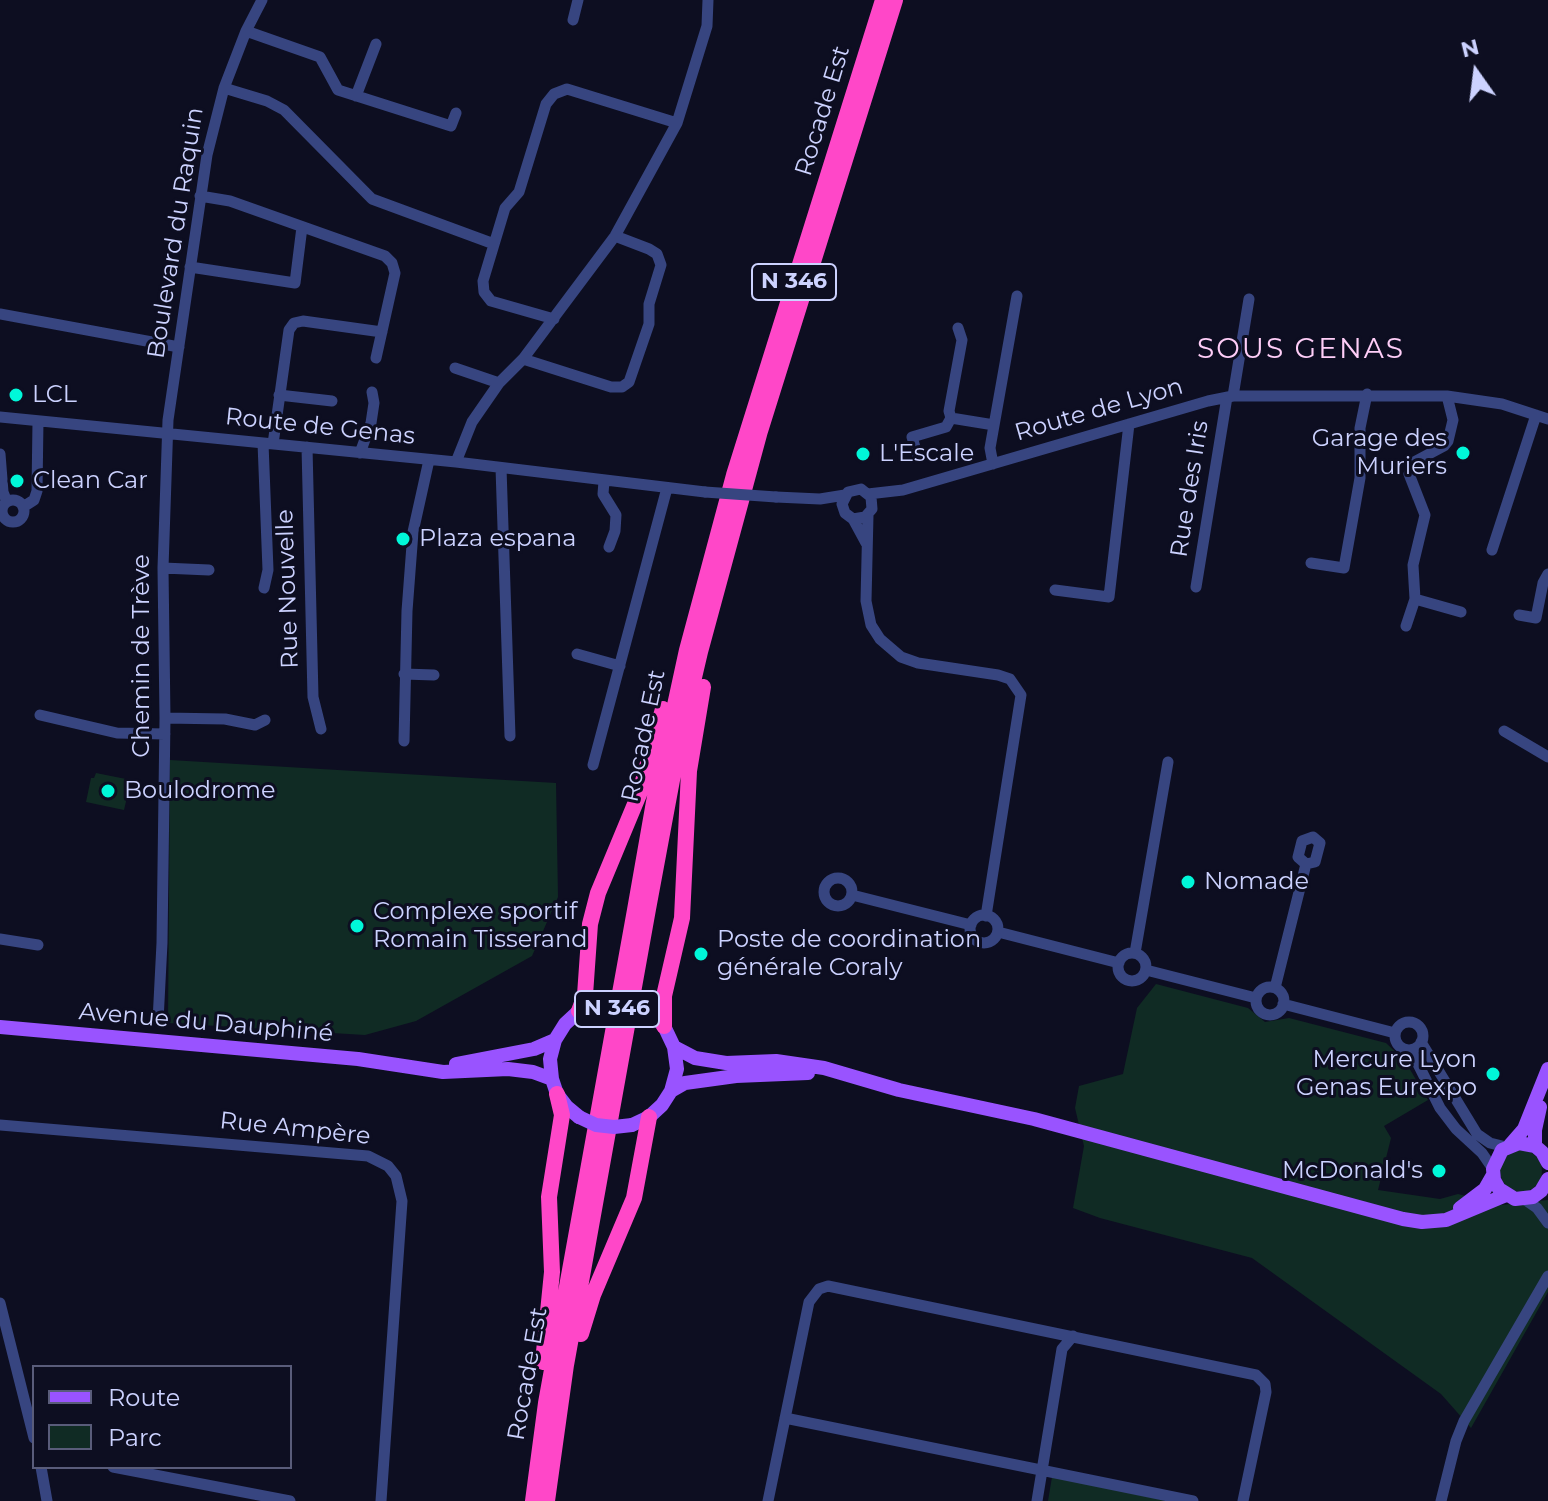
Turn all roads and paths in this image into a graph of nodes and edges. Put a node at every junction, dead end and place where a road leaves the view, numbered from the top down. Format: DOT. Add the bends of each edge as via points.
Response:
graph roads {
  1 [pos="262,0"];
  2 [pos="578,0"];
  3 [pos="883,0"];
  4 [pos="895,0"];
  5 [pos="707,1"];
  6 [pos="573,20"];
  7 [pos="246,31"];
  8 [pos="376,44"];
  9 [pos="224,88"];
  10 [pos="356,96"];
  11 [pos="456,113"];
  12 [pos="677,123"];
  13 [pos="200,196"];
  14 [pos="302,227"];
  15 [pos="615,236"];
  16 [pos="494,244"];
  17 [pos="190,267"];
  18 [pos="1017,296"];
  19 [pos="1249,299"];
  20 [pos="0,314"];
  21 [pos="554,319"];
  22 [pos="958,328"];
  23 [pos="382,332"];
  24 [pos="179,347"];
  25 [pos="376,358"];
  26 [pos="523,359"];
  27 [pos="455,368"];
  28 [pos="499,383"];
  29 [pos="372,392"];
  30 [pos="1367,394"];
  31 [pos="279,395"];
  32 [pos="1447,396"];
  33 [pos="1230,397"];
  34 [pos="332,401"];
  35 [pos="0,417"];
  36 [pos="1542,417"];
  37 [pos="951,418"];
  38 [pos="38,421"];
  39 [pos="1129,424"];
  40 [pos="994,425"];
  41 [pos="167,434"];
  42 [pos="268,443"];
  43 [pos="991,445"];
  44 [pos="307,447"];
  45 [pos="360,453"];
  46 [pos="0,454"];
  47 [pos="917,454"];
  48 [pos="1012,458"];
  49 [pos="429,460"];
  50 [pos="456,462"];
  51 [pos="993,464"];
  52 [pos="501,468"];
  53 [pos="968,471"];
  54 [pos="604,481"];
  55 [pos="667,488"];
  56 [pos="903,490"];
  57 [pos="868,494"];
  58 [pos="845,495"];
  59 [pos="820,499"];
  60 [pos="23,507"];
  61 [pos="3,508"];
  62 [pos="870,512"];
  63 [pos="848,515"];
  64 [pos="609,547"];
  65 [pos="726,548"];
  66 [pos="1492,550"];
  67 [pos="869,552"];
  68 [pos="1311,563"];
  69 [pos="709,565"];
  70 [pos="163,568"];
  71 [pos="209,570"];
  72 [pos="1548,574"];
  73 [pos="1196,587"];
  74 [pos="264,588"];
  75 [pos="1055,590"];
  76 [pos="1415,599"];
  77 [pos="1461,612"];
  78 [pos="1519,615"];
  79 [pos="1542,620"];
  80 [pos="1406,626"];
  81 [pos="577,654"];
  82 [pos="620,666"];
  83 [pos="404,674"];
  84 [pos="434,675"];
  85 [pos="40,715"];
  86 [pos="165,718"];
  87 [pos="265,720"];
  88 [pos="321,729"];
  89 [pos="1504,731"];
  90 [pos="165,734"];
  91 [pos="510,736"];
  92 [pos="404,741"];
  93 [pos="1548,757"];
  94 [pos="1168,762"];
  95 [pos="593,765"];
  96 [pos="1306,864"];
  97 [pos="852,895"];
  98 [pos="986,916"];
  99 [pos="971,925"];
  100 [pos="998,932"];
  101 [pos="0,939"];
  102 [pos="38,945"];
  103 [pos="1135,953"];
  104 [pos="1119,963"];
  105 [pos="1146,970"];
  106 [pos="1275,988"];
  107 [pos="1256,998"];
  108 [pos="1283,1004"];
  109 [pos="579,1011"];
  110 [pos="158,1021"];
  111 [pos="664,1026"];
  112 [pos="0,1027"];
  113 [pos="1395,1033"];
  114 [pos="555,1040"];
  115 [pos="1421,1042"];
  116 [pos="674,1047"];
  117 [pos="1411,1050"];
  118 [pos="1435,1064"];
  119 [pos="408,1067"];
  120 [pos="1548,1069"];
  121 [pos="1422,1073"];
  122 [pos="854,1078"];
  123 [pos="1548,1079"];
  124 [pos="555,1086"];
  125 [pos="671,1091"];
  126 [pos="1457,1099"];
  127 [pos="1440,1108"];
  128 [pos="649,1117"];
  129 [pos="0,1125"];
  130 [pos="1508,1146"];
  131 [pos="1535,1146"];
  132 [pos="1548,1163"];
  133 [pos="1493,1172"];
  134 [pos="1547,1181"];
  135 [pos="1506,1195"];
  136 [pos="1524,1199"];
  137 [pos="1548,1202"];
  138 [pos="1388,1214"];
  139 [pos="1548,1223"];
  140 [pos="1548,1276"];
  141 [pos="0,1303"];
  142 [pos="1073,1336"];
  143 [pos="785,1418"];
  144 [pos="557,1423"];
  145 [pos="32,1430"];
  146 [pos="538,1457"];
  147 [pos="41,1469"];
  148 [pos="123,1469"];
  149 [pos="1042,1469"];
  150 [pos="771,1500"];
  151 [pos="47,1501"];
  152 [pos="290,1501"];
  153 [pos="381,1501"];
  154 [pos="533,1501"];
  155 [pos="547,1501"];
  156 [pos="1037,1501"];
  157 [pos="1193,1501"];
  158 [pos="1243,1501"];
  159 [pos="1441,1501"];
  1 -- 7 [label="street, Boulevard du Raquin"];
  2 -- 6 [label="street"];
  3 -- 69 [label="highway, Rocade Est / N 346"];
  4 -- 65 [label="highway, Rocade Est / N 346"];
  5 -- 12 [label="street" via="707,26"];
  7 -- 9 [label="street, Boulevard du Raquin"];
  7 -- 10 [label="street" via="320,57 338,90"];
  8 -- 10 [label="street"];
  9 -- 13 [label="street, Boulevard du Raquin"];
  9 -- 16 [label="street" via="284,110 372,199"];
  10 -- 11 [label="street" via="451,126"];
  12 -- 15 [label="street"];
  12 -- 16 [label="street" via="567,89 554,94"];
  13 -- 14 [label="street"];
  13 -- 17 [label="street, Boulevard du Raquin"];
  14 -- 17 [label="street" via="295,283"];
  14 -- 23 [label="street" via="392,263 394,282"];
  15 -- 21 [label="street"];
  15 -- 26 [label="street" via="657,254 661,265 629,382 611,387"];
  16 -- 21 [label="street" via="483,281 491,301"];
  17 -- 24 [label="street, Boulevard du Raquin"];
  18 -- 40 [label="street"];
  19 -- 33 [label="street, Rue des Iris"];
  20 -- 24 [label="street"];
  21 -- 26 [label="street"];
  22 -- 37 [label="street" via="962,340"];
  23 -- 25 [label="street"];
  23 -- 31 [label="street" via="294,323"];
  24 -- 41 [label="street, Boulevard du Raquin"];
  26 -- 28 [label="street"];
  27 -- 28 [label="street"];
  28 -- 50 [label="street" via="472,422"];
  29 -- 45 [label="street" via="371,423"];
  30 -- 32 [label="street, Route de Lyon"];
  30 -- 33 [label="street, Route de Lyon"];
  30 -- 68 [label="street" via="1360,428 1360,478 1344,568"];
  31 -- 34 [label="street"];
  31 -- 42 [label="street"];
  32 -- 36 [label="street, Route de Lyon" via="1502,404"];
  32 -- 76 [label="street" via="1453,420 1448,441 1414,462 1409,474 1425,515 1413,565"];
  33 -- 39 [label="street, Route de Lyon"];
  33 -- 73 [label="street, Rue des Iris"];
  35 -- 38 [label="street, Route de Genas"];
  36 -- 66 [label="street"];
  37 -- 40 [label="street"];
  37 -- 47 [label="street" via="946,427 912,437"];
  38 -- 41 [label="street, Route de Genas"];
  38 -- 60 [label="street" via="37,491"];
  39 -- 48 [label="street, Route de Lyon"];
  39 -- 75 [label="street" via="1109,597"];
  40 -- 43 [label="street"];
  41 -- 42 [label="street, Route de Genas"];
  41 -- 70 [label="street, Chemin de Trève"];
  42 -- 44 [label="street, Route de Genas"];
  42 -- 74 [label="street"];
  43 -- 48 [label="street"];
  43 -- 51 [label="street"];
  43 -- 53 [label="street"];
  44 -- 45 [label="street, Route de Genas"];
  44 -- 88 [label="street, Rue Nouvelle" via="313,697"];
  45 -- 49 [label="street, Route de Genas"];
  46 -- 61 [label="street"];
  48 -- 51 [label="street, Route de Lyon"];
  49 -- 50 [label="street, Route de Genas"];
  49 -- 83 [label="street" via="413,532"];
  50 -- 52 [label="street, Route de Genas"];
  51 -- 53 [label="street, Route de Lyon"];
  52 -- 54 [label="street, Route de Genas"];
  52 -- 91 [label="street"];
  53 -- 56 [label="street, Route de Lyon"];
  54 -- 55 [label="street, Route de Genas"];
  54 -- 64 [label="street" via="603,494 616,515"];
  55 -- 59 [label="street, bridge"];
  55 -- 82 [label="street"];
  56 -- 57 [label="street, Route de Lyon"];
  56 -- 62 [label="street, Route de Lyon"];
  57 -- 58 [label="street" via="857,489"];
  57 -- 62 [label="street"];
  58 -- 59 [label="street"];
  58 -- 63 [label="street" via="842,504"];
  59 -- 63 [label="street"];
  60 -- 61 [label="street" via="17,501"];
  60 -- 61 [label="street" via="22,517 13,522 4,517"];
  62 -- 63 [label="street" via="862,519"];
  62 -- 67 [label="street"];
  63 -- 67 [label="street"];
  65 -- 111 [label="highway" via="730,561 691,751 683,907 666,983"];
  65 -- 144 [label="highway, Rocade Est / N 346" via="666,807"];
  67 -- 98 [label="street" via="868,614 889,649 918,663 1010,679 1021,695"];
  69 -- 109 [label="highway" via="700,570 647,772 598,893"];
  69 -- 146 [label="highway, Rocade Est / N 346" via="654,802"];
  70 -- 71 [label="street"];
  70 -- 86 [label="street, Chemin de Trève"];
  72 -- 79 [label="street"];
  76 -- 77 [label="street"];
  76 -- 80 [label="street"];
  78 -- 79 [label="street"];
  81 -- 82 [label="street"];
  82 -- 95 [label="street"];
  83 -- 84 [label="street"];
  83 -- 92 [label="street"];
  85 -- 90 [label="street" via="117,733"];
  86 -- 87 [label="street" via="255,725"];
  86 -- 90 [label="street, Chemin de Trève"];
  89 -- 93 [label="street"];
  90 -- 110 [label="street, Chemin de Trève"];
  94 -- 103 [label="street"];
  96 -- 106 [label="street"];
  97 -- 99 [label="street"];
  98 -- 99 [label="street"];
  98 -- 100 [label="street"];
  99 -- 100 [label="street" via="972,936 980,942 991,941"];
  100 -- 104 [label="street"];
  101 -- 102 [label="street"];
  103 -- 104 [label="street"];
  103 -- 105 [label="street" via="1144,959"];
  104 -- 105 [label="street" via="1121,975 1131,981"];
  105 -- 107 [label="street"];
  106 -- 107 [label="street" via="1265,988"];
  106 -- 108 [label="street" via="1282,993"];
  107 -- 108 [label="street" via="1257,1007 1268,1015"];
  108 -- 113 [label="street"];
  109 -- 111 [label="main road, bridge" via="597,1003 625,1003 651,1013"];
  109 -- 114 [label="main road"];
  111 -- 116 [label="main road"];
  112 -- 119 [label="main road, Avenue du Dauphiné"];
  113 -- 115 [label="street" via="1400,1025 1413,1023 1420,1028"];
  113 -- 117 [label="street" via="1398,1045"];
  114 -- 119 [label="main road, Avenue du Dauphiné" via="501,1057"];
  114 -- 124 [label="main road" via="550,1059"];
  115 -- 117 [label="street"];
  115 -- 118 [label="street"];
  116 -- 122 [label="main road" via="695,1058 776,1061"];
  116 -- 125 [label="main road" via="677,1069"];
  117 -- 121 [label="street"];
  118 -- 121 [label="street"];
  118 -- 126 [label="street"];
  119 -- 124 [label="main road, Avenue du Dauphiné" via="533,1072"];
  120 -- 130 [label="main road" via="1524,1129"];
  121 -- 127 [label="street"];
  122 -- 125 [label="main road" via="767,1074 685,1083"];
  122 -- 138 [label="main road" via="1034,1119"];
  123 -- 131 [label="main road"];
  124 -- 128 [label="main road, bridge" via="567,1107 596,1125 632,1125"];
  124 -- 146 [label="highway" via="562,1115 549,1197 552,1272 534,1441"];
  125 -- 128 [label="main road"];
  126 -- 127 [label="street"];
  126 -- 130 [label="street" via="1477,1134"];
  127 -- 133 [label="street"];
  128 -- 144 [label="highway" via="634,1198 585,1319 565,1413"];
  129 -- 153 [label="street, Rue Ampère" via="368,1156 388,1166 402,1201"];
  130 -- 131 [label="main road"];
  130 -- 133 [label="main road" via="1497,1155"];
  131 -- 132 [label="main road"];
  133 -- 135 [label="main road"];
  133 -- 138 [label="main road" via="1485,1189 1454,1211 1422,1217"];
  134 -- 136 [label="main road"];
  134 -- 137 [label="street"];
  135 -- 136 [label="main road"];
  135 -- 138 [label="main road" via="1446,1220 1422,1222"];
  136 -- 139 [label="street"];
  140 -- 159 [label="street" via="1464,1421"];
  141 -- 145 [label="street"];
  142 -- 143 [label="street" via="828,1286 809,1302"];
  142 -- 149 [label="street" via="1062,1349"];
  142 -- 158 [label="street" via="1261,1379 1266,1392"];
  143 -- 149 [label="street"];
  143 -- 150 [label="street"];
  144 -- 155 [label="highway, Rocade Est / N 346"];
  146 -- 154 [label="highway, Rocade Est / N 346"];
  147 -- 151 [label="street"];
  148 -- 152 [label="street"];
  149 -- 156 [label="street"];
  149 -- 157 [label="street"];
}
